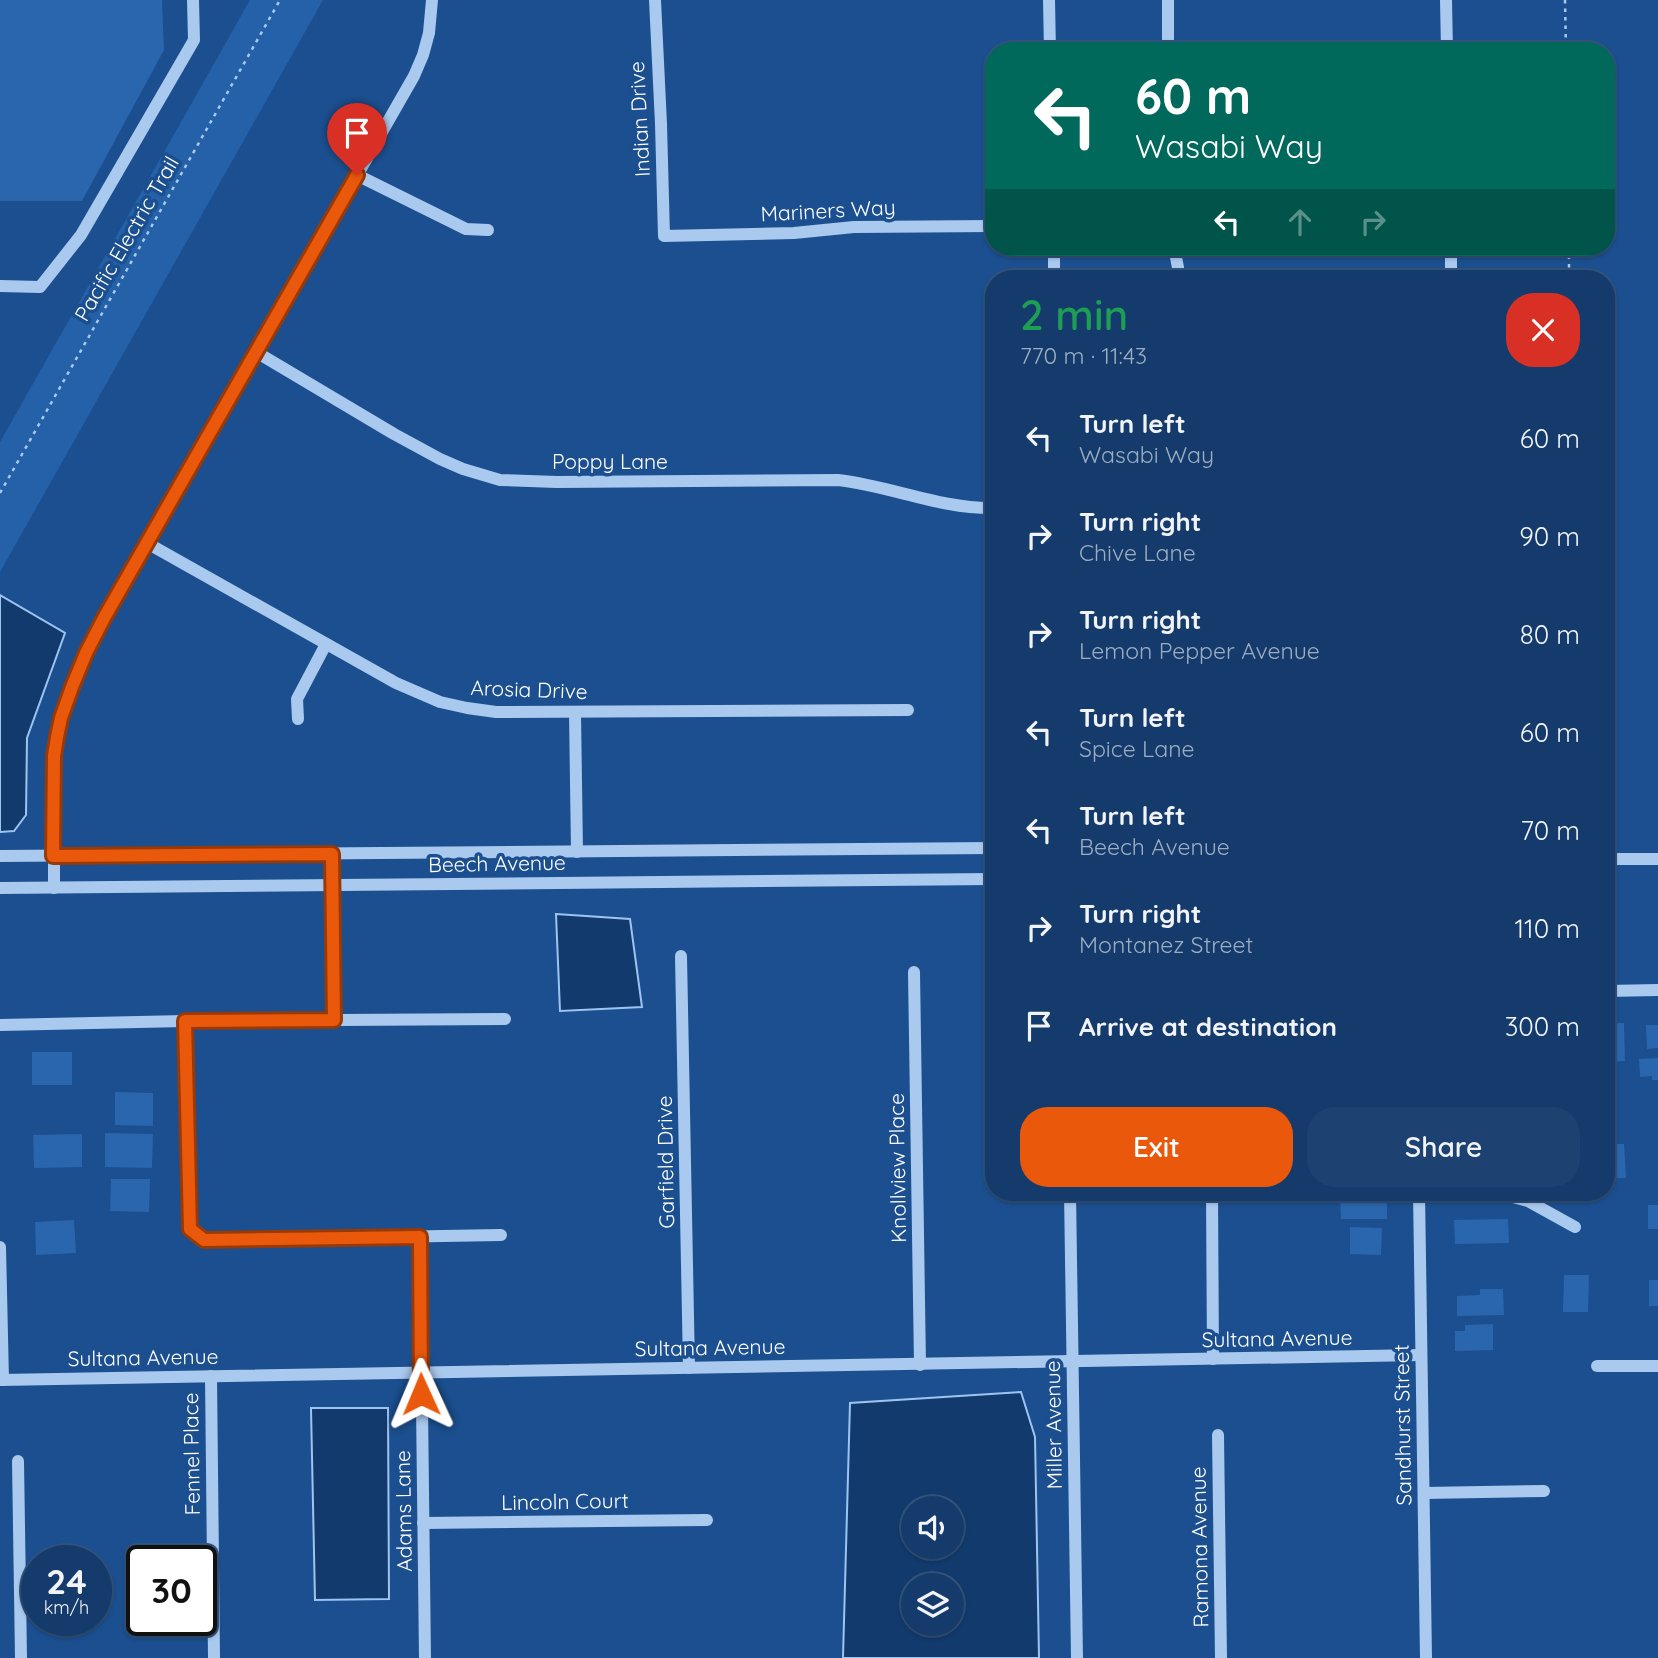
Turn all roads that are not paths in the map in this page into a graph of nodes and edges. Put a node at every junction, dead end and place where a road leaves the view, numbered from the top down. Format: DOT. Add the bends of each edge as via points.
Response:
graph roads {
  1 [pos="193,0"];
  2 [pos="432,0"];
  3 [pos="655,0"];
  4 [pos="1049,0"];
  5 [pos="1168,0"];
  6 [pos="1447,0"];
  7 [pos="1050,42"];
  8 [pos="1168,42"];
  9 [pos="1447,42"];
  10 [pos="357,175"];
  11 [pos="985,226"];
  12 [pos="488,230"];
  13 [pos="664,236"];
  14 [pos="0,286"];
  15 [pos="256,352"];
  16 [pos="985,509"];
  17 [pos="148,542"];
  18 [pos="326,644"];
  19 [pos="908,710"];
  20 [pos="575,712"];
  21 [pos="298,719"];
  22 [pos="985,848"];
  23 [pos="577,852"];
  24 [pos="332,854"];
  25 [pos="0,856"];
  26 [pos="53,856"];
  27 [pos="1615,859"];
  28 [pos="1658,859"];
  29 [pos="985,878"];
  30 [pos="332,885"];
  31 [pos="0,888"];
  32 [pos="54,888"];
  33 [pos="681,956"];
  34 [pos="914,972"];
  35 [pos="1658,990"];
  36 [pos="1615,991"];
  37 [pos="505,1018"];
  38 [pos="334,1020"];
  39 [pos="185,1021"];
  40 [pos="0,1025"];
  41 [pos="1070,1201"];
  42 [pos="1212,1201"];
  43 [pos="1419,1201"];
  44 [pos="1528,1201"];
  45 [pos="1576,1227"];
  46 [pos="501,1235"];
  47 [pos="420,1237"];
  48 [pos="0,1247"];
  49 [pos="1421,1355"];
  50 [pos="1213,1359"];
  51 [pos="1072,1362"];
  52 [pos="920,1365"];
  53 [pos="1597,1366"];
  54 [pos="1658,1366"];
  55 [pos="689,1368"];
  56 [pos="421,1373"];
  57 [pos="211,1376"];
  58 [pos="1,1380"];
  59 [pos="1217,1435"];
  60 [pos="18,1461"];
  61 [pos="1544,1492"];
  62 [pos="1423,1493"];
  63 [pos="707,1520"];
  64 [pos="423,1523"];
  65 [pos="21,1658"];
  66 [pos="214,1658"];
  67 [pos="425,1658"];
  68 [pos="1077,1658"];
  69 [pos="1221,1658"];
  70 [pos="1426,1658"];
  1 -- 14 [label="street" via="194,40 81,235 40,286"];
  2 -- 10 [label="street" via="429,33 414,76"];
  3 -- 13 [label="street, Indian Drive"];
  4 -- 7 [label="street"];
  5 -- 8 [label="street"];
  6 -- 9 [label="street"];
  10 -- 12 [label="street" via="466,229"];
  10 -- 15 [label="street"];
  11 -- 13 [label="street, Mariners Way"];
  15 -- 16 [label="street, Poppy Lane" via="440,459 500,480 838,480 947,505"];
  15 -- 17 [label="street"];
  17 -- 18 [label="street, Arosia Drive"];
  17 -- 26 [label="street" via="86,653 61,718 54,756"];
  18 -- 20 [label="street, Arosia Drive" via="440,702 496,712"];
  18 -- 21 [label="street" via="297,699"];
  19 -- 20 [label="street, Arosia Drive"];
  20 -- 23 [label="street"];
  22 -- 23 [label="street, Beech Avenue"];
  23 -- 24 [label="street, Beech Avenue"];
  24 -- 26 [label="street, Beech Avenue"];
  24 -- 30 [label="street"];
  25 -- 26 [label="street, Beech Avenue"];
  26 -- 32 [label="street"];
  27 -- 28 [label="street"];
  29 -- 30 [label="street, Beech Avenue"];
  30 -- 32 [label="street, Beech Avenue"];
  30 -- 38 [label="street"];
  31 -- 32 [label="street, Beech Avenue"];
  33 -- 55 [label="street, Garfield Drive"];
  34 -- 52 [label="street, Knollview Place"];
  35 -- 36 [label="street"];
  37 -- 38 [label="street"];
  38 -- 39 [label="street"];
  39 -- 40 [label="street"];
  39 -- 47 [label="street" via="190,1229 204,1240"];
  41 -- 51 [label="street, Miller Avenue"];
  42 -- 50 [label="street"];
  43 -- 49 [label="street, Sandhurst Street"];
  44 -- 45 [label="street"];
  46 -- 47 [label="street"];
  47 -- 56 [label="street, Adams Lane"];
  48 -- 58 [label="street"];
  49 -- 50 [label="street, Sultana Avenue"];
  49 -- 62 [label="street, Sandhurst Street"];
  50 -- 51 [label="street, Sultana Avenue"];
  51 -- 52 [label="street, Sultana Avenue"];
  51 -- 68 [label="street, Miller Avenue"];
  52 -- 55 [label="street, Sultana Avenue"];
  53 -- 54 [label="street"];
  55 -- 56 [label="street, Sultana Avenue"];
  56 -- 57 [label="street, Sultana Avenue"];
  56 -- 64 [label="street, Adams Lane"];
  57 -- 58 [label="street, Sultana Avenue"];
  57 -- 66 [label="street, Fennel Place"];
  59 -- 69 [label="street, Ramona Avenue"];
  60 -- 65 [label="street"];
  61 -- 62 [label="street"];
  62 -- 70 [label="street, Sandhurst Street"];
  63 -- 64 [label="street, Lincoln Court"];
  64 -- 67 [label="street, Adams Lane"];
}
